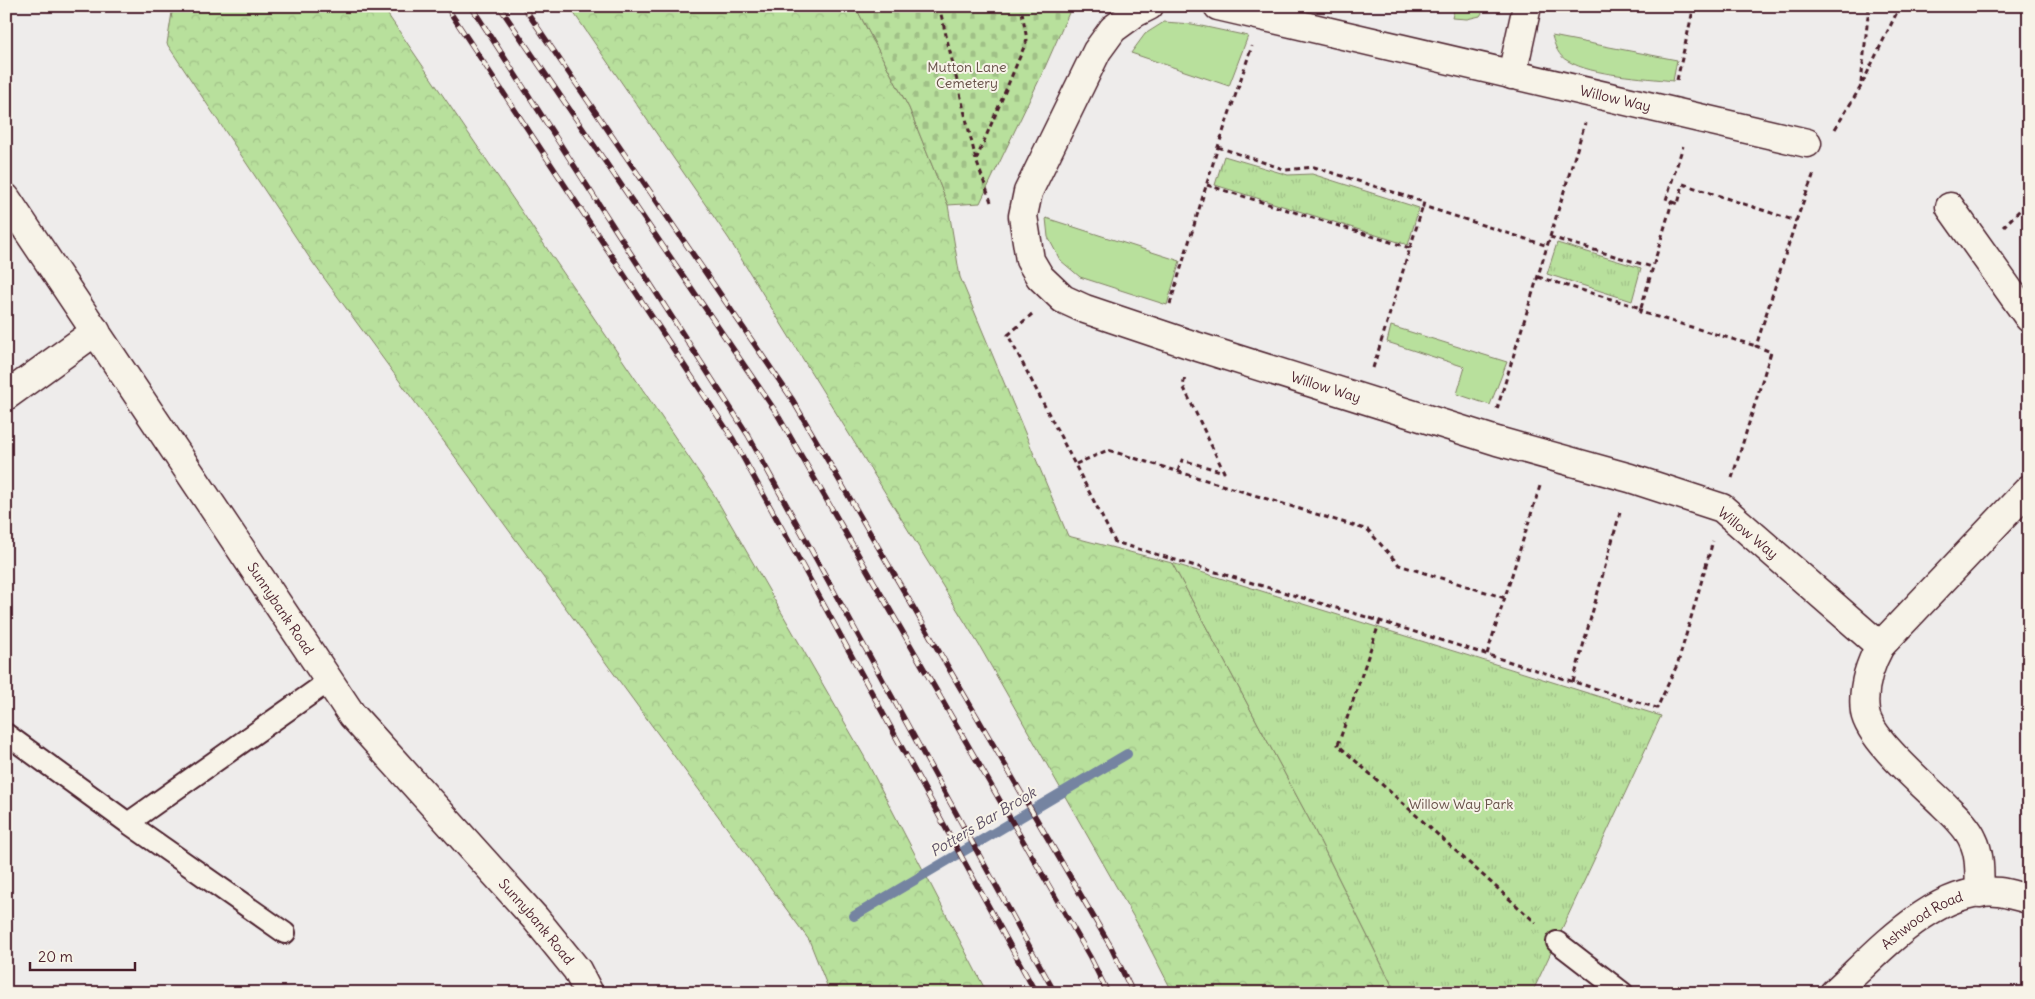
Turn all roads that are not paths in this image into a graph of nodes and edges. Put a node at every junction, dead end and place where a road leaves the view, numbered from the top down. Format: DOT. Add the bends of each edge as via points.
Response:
graph roads {
  1 [pos="1149,6"];
  2 [pos="1218,6"];
  3 [pos="1527,6"];
  4 [pos="1512,76"];
  5 [pos="1812,154"];
  6 [pos="6,198"];
  7 [pos="1950,207"];
  8 [pos="2029,318"];
  9 [pos="96,331"];
  10 [pos="6,396"];
  11 [pos="2029,490"];
  12 [pos="1880,646"];
  13 [pos="329,681"];
  14 [pos="6,734"];
  15 [pos="128,823"];
  16 [pos="1980,893"];
  17 [pos="2029,899"];
  18 [pos="285,934"];
  19 [pos="1557,942"];
  20 [pos="578,985"];
  21 [pos="1623,993"];
  22 [pos="1834,993"];
  1 -- 12 [label="street, Willow Way" via="1113,29 1097,51 1028,192 1022,216 1030,260 1052,291 1085,309 1161,335 1722,508"];
  2 -- 4 [label="street, Willow Way"];
  3 -- 4 [label="street"];
  4 -- 5 [label="street, Willow Way" via="1680,115"];
  6 -- 9 [label="street, Sunnybank Road"];
  7 -- 8 [label="street"];
  9 -- 10 [label="street"];
  9 -- 13 [label="street, Sunnybank Road"];
  11 -- 12 [label="street"];
  12 -- 16 [label="street" via="1869,668 1865,713 1888,750 1968,831 1976,848"];
  13 -- 15 [label="lane"];
  13 -- 20 [label="street, Sunnybank Road" via="352,715 536,918"];
  14 -- 15 [label="lane"];
  15 -- 18 [label="lane"];
  16 -- 17 [label="street, Ashwood Road" via="1998,892"];
  16 -- 22 [label="street, Ashwood Road" via="1944,902 1913,921"];
  19 -- 21 [label="lane"];
}
